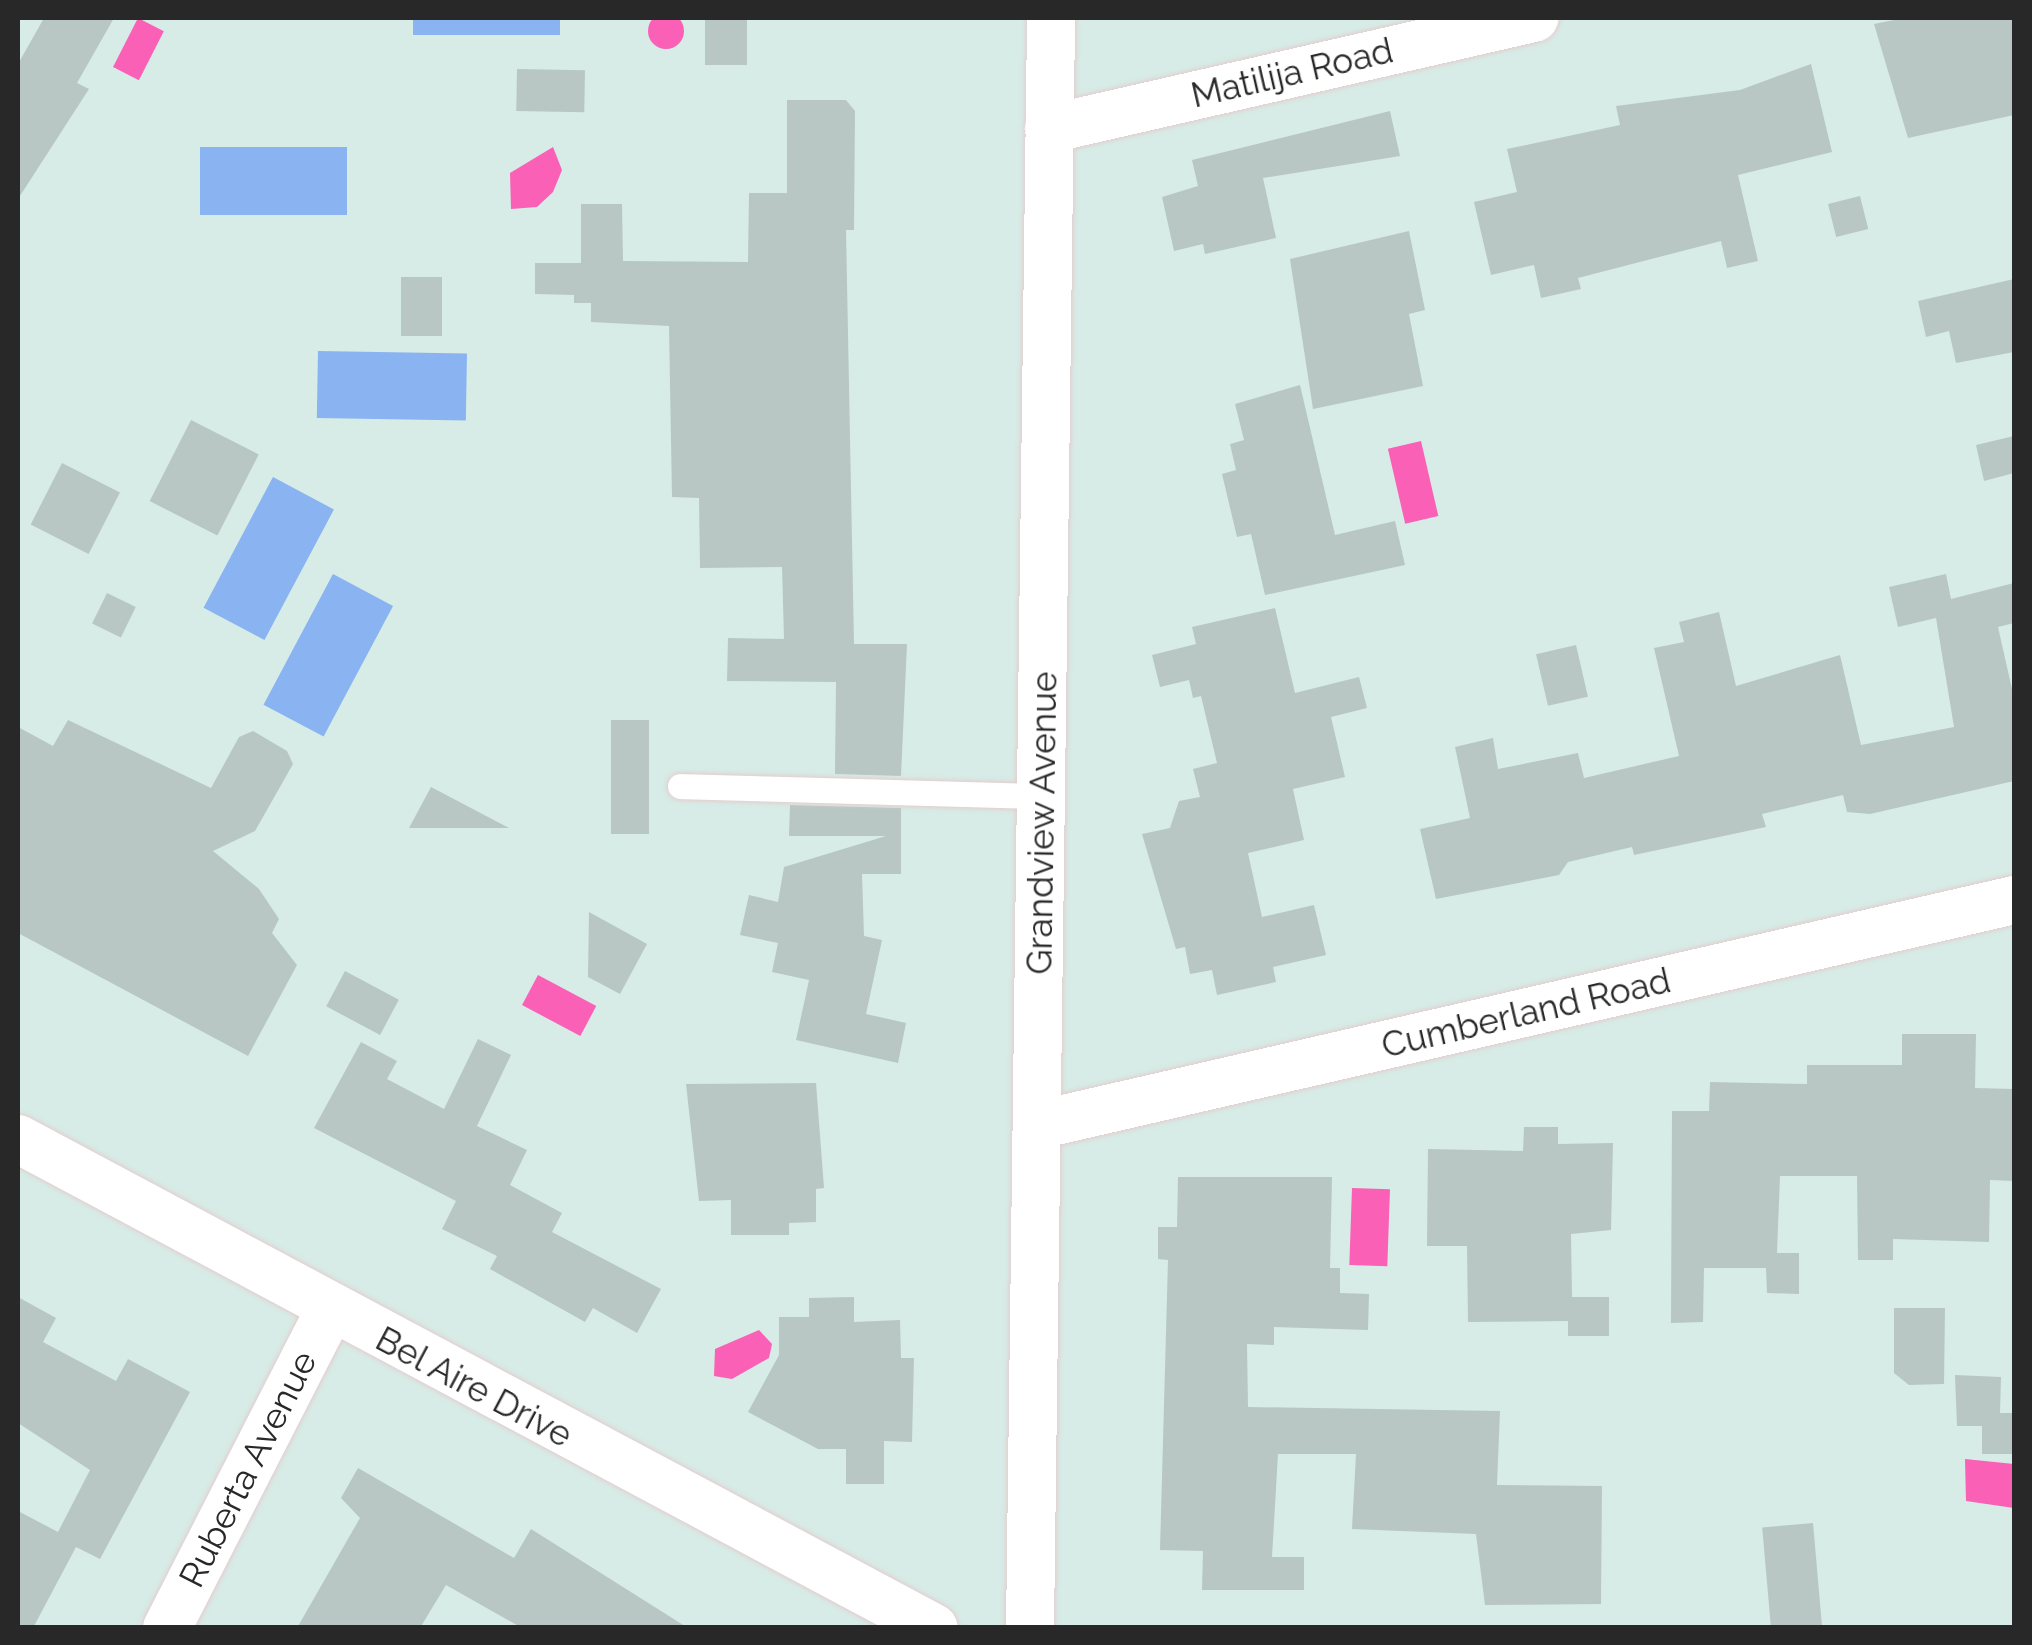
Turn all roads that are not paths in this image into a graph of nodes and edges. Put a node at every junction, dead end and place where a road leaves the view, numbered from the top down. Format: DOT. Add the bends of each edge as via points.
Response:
graph roads {
  1 [pos="1051,18"];
  2 [pos="1534,18"];
  3 [pos="1049,129"];
  4 [pos="680,786"];
  5 [pos="1042,796"];
  6 [pos="2014,900"];
  7 [pos="1038,1125"];
  8 [pos="18,1139"];
  9 [pos="329,1311"];
  10 [pos="167,1628"];
  11 [pos="934,1628"];
  12 [pos="1030,1628"];
  1 -- 3 [label="street, Grandview Avenue"];
  2 -- 3 [label="street, Matilija Road"];
  3 -- 5 [label="street, Grandview Avenue"];
  4 -- 5 [label="lane"];
  5 -- 7 [label="street, Grandview Avenue"];
  6 -- 7 [label="street, Cumberland Road"];
  7 -- 12 [label="street, Grandview Avenue"];
  8 -- 9 [label="street, Bel Aire Drive"];
  9 -- 10 [label="street, Ruberta Avenue"];
  9 -- 11 [label="street, Bel Aire Drive"];
}
